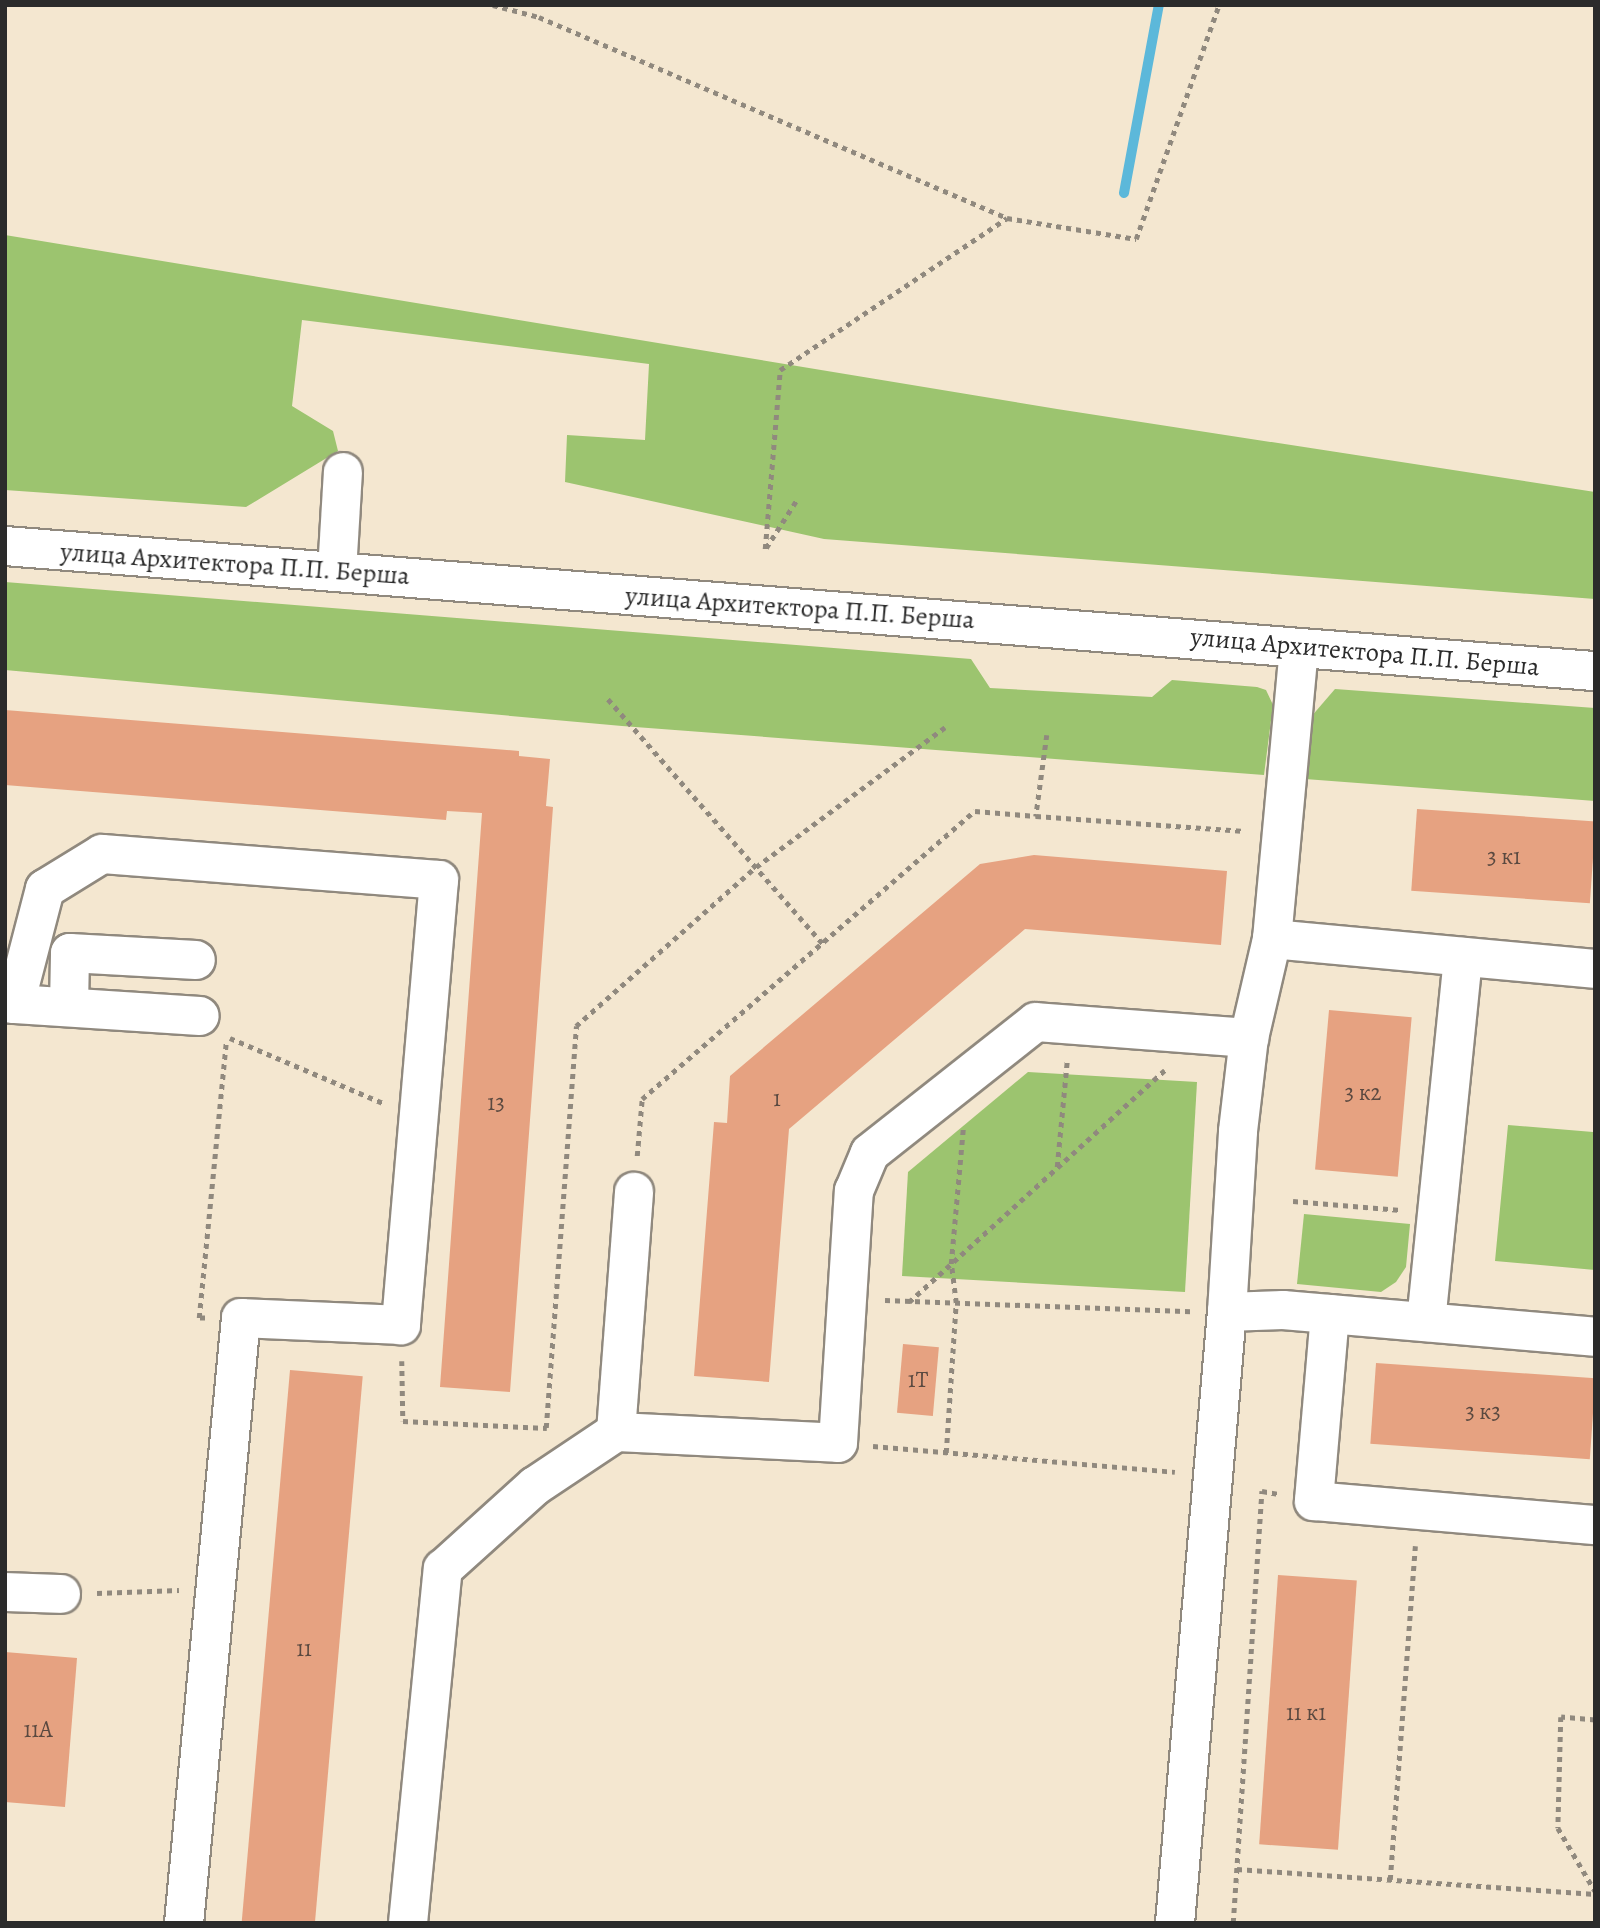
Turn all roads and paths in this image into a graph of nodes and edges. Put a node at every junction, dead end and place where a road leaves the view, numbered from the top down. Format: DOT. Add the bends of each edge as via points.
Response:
graph roads {
  1 [pos="493,5"];
  2 [pos="1219,5"];
  3 [pos="1007,218"];
  4 [pos="343,472"];
  5 [pos="799,498"];
  6 [pos="5,546"];
  7 [pos="337,572"];
  8 [pos="1299,648"];
  9 [pos="1595,671"];
  10 [pos="608,699"];
  11 [pos="946,727"];
  12 [pos="1047,735"];
  13 [pos="1036,816"];
  14 [pos="1282,834"];
  15 [pos="755,867"];
  16 [pos="1272,939"];
  17 [pos="823,944"];
  18 [pos="1464,957"];
  19 [pos="196,960"];
  20 [pos="1595,969"];
  21 [pos="10,1003"];
  22 [pos="69,1007"];
  23 [pos="200,1016"];
  24 [pos="1071,1025"];
  25 [pos="1204,1035"];
  26 [pos="1249,1038"];
  27 [pos="968,1076"];
  28 [pos="419,1118"];
  29 [pos="1057,1168"];
  30 [pos="634,1192"];
  31 [pos="1293,1201"];
  32 [pos="1404,1210"];
  33 [pos="951,1264"];
  34 [pos="846,1298"];
  35 [pos="909,1302"];
  36 [pos="956,1303"];
  37 [pos="1227,1312"];
  38 [pos="1330,1314"];
  39 [pos="241,1318"];
  40 [pos="1426,1322"];
  41 [pos="401,1325"];
  42 [pos="1595,1337"];
  43 [pos="546,1428"];
  44 [pos="557,1429"];
  45 [pos="616,1432"];
  46 [pos="838,1443"];
  47 [pos="946,1452"];
  48 [pos="1214,1475"];
  49 [pos="1262,1491"];
  50 [pos="1314,1501"];
  51 [pos="1417,1510"];
  52 [pos="1595,1525"];
  53 [pos="215,1589"];
  54 [pos="5,1592"];
  55 [pos="61,1594"];
  56 [pos="1595,1720"];
  57 [pos="1237,1869"];
  58 [pos="1390,1880"];
  59 [pos="1595,1893"];
  60 [pos="184,1923"];
  61 [pos="408,1923"];
  62 [pos="1175,1923"];
  63 [pos="1233,1923"];
  1 -- 3 [label="path" via="539,17"];
  2 -- 3 [label="path" via="1136,239"];
  3 -- 5 [label="path" via="780,370 765,549"];
  4 -- 7 [label="street"];
  6 -- 7 [label="street, улица Архитектора П.П. Берша"];
  7 -- 8 [label="street, улица Архитектора П.П. Берша"];
  8 -- 9 [label="street, улица Архитектора П.П. Берша"];
  8 -- 14 [label="street"];
  10 -- 15 [label="path"];
  11 -- 15 [label="path"];
  12 -- 13 [label="path"];
  13 -- 14 [label="path"];
  13 -- 17 [label="path" via="975,811"];
  14 -- 16 [label="street"];
  15 -- 17 [label="path"];
  15 -- 43 [label="path" via="576,1026"];
  16 -- 18 [label="street"];
  16 -- 26 [label="street"];
  17 -- 30 [label="path" via="642,1099"];
  18 -- 20 [label="street"];
  18 -- 40 [label="street"];
  19 -- 22 [label="street" via="70,953"];
  21 -- 22 [label="street"];
  21 -- 28 [label="street" via="45,889 102,854 439,880"];
  22 -- 23 [label="street"];
  24 -- 25 [label="street"];
  24 -- 27 [label="street" via="1036,1022"];
  24 -- 29 [label="path"];
  25 -- 26 [label="street"];
  25 -- 29 [label="path"];
  26 -- 37 [label="street"];
  27 -- 33 [label="path"];
  27 -- 34 [label="street" via="870,1153 854,1191"];
  28 -- 39 [label="path" via="226,1036 199,1318"];
  28 -- 41 [label="street"];
  29 -- 33 [label="path"];
  30 -- 45 [label="street"];
  31 -- 32 [label="path"];
  33 -- 35 [label="path"];
  33 -- 36 [label="path"];
  34 -- 35 [label="path"];
  34 -- 46 [label="street"];
  35 -- 36 [label="path"];
  36 -- 37 [label="path"];
  36 -- 47 [label="path"];
  37 -- 38 [label="street"];
  37 -- 48 [label="street"];
  38 -- 40 [label="street"];
  38 -- 50 [label="street"];
  39 -- 41 [label="street"];
  39 -- 53 [label="street"];
  40 -- 42 [label="street"];
  41 -- 43 [label="path" via="403,1421"];
  43 -- 44 [label="path"];
  45 -- 46 [label="street"];
  45 -- 61 [label="street" via="535,1486 443,1569"];
  46 -- 47 [label="path"];
  47 -- 48 [label="path"];
  48 -- 49 [label="path"];
  48 -- 62 [label="street"];
  49 -- 50 [label="path"];
  49 -- 57 [label="path"];
  50 -- 51 [label="street"];
  51 -- 52 [label="street"];
  51 -- 58 [label="path"];
  53 -- 55 [label="path"];
  53 -- 60 [label="street"];
  54 -- 55 [label="street"];
  56 -- 59 [label="path" via="1560,1717 1558,1828"];
  57 -- 58 [label="path"];
  57 -- 63 [label="path"];
  58 -- 59 [label="path"];
}
